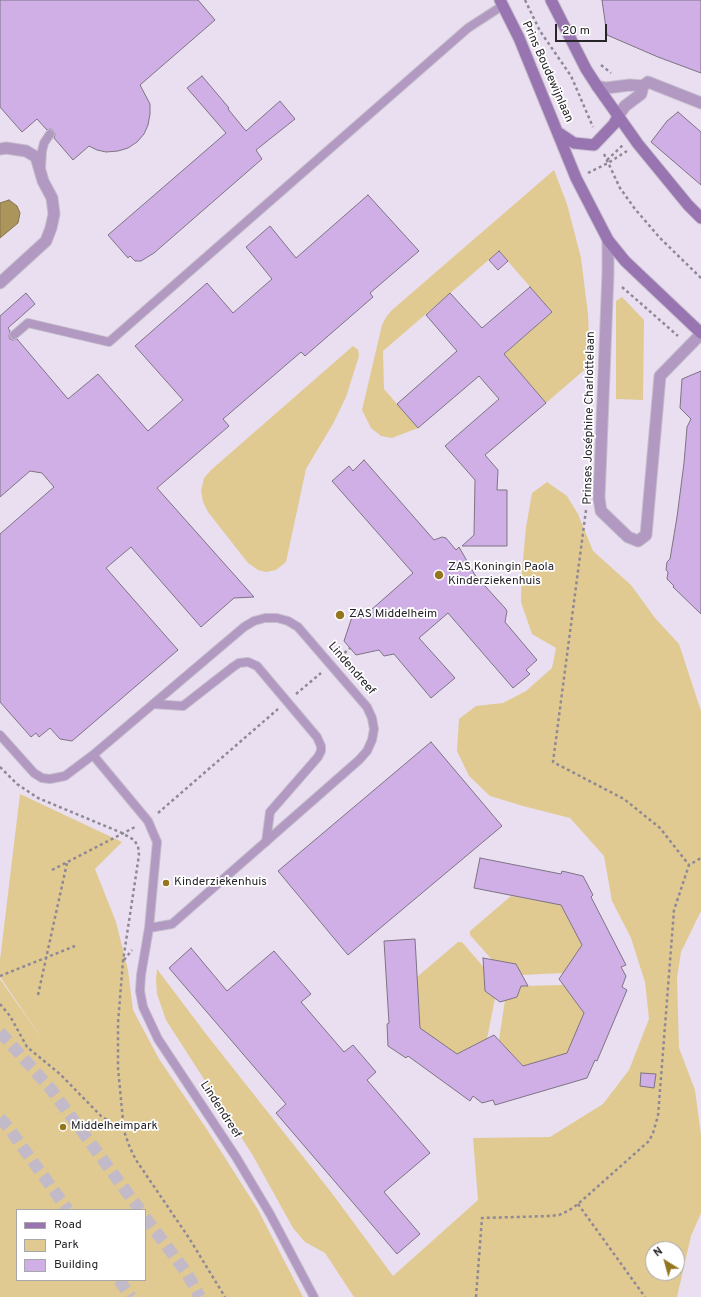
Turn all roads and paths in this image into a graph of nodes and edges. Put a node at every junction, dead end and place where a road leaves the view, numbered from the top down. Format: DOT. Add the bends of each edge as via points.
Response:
graph roads {
  1 [pos="525,0"];
  2 [pos="551,0"];
  3 [pos="501,3"];
  4 [pos="597,86"];
  5 [pos="643,86"];
  6 [pos="701,103"];
  7 [pos="618,116"];
  8 [pos="559,133"];
  9 [pos="50,134"];
  10 [pos="598,141"];
  11 [pos="638,144"];
  12 [pos="0,149"];
  13 [pos="608,163"];
  14 [pos="40,170"];
  15 [pos="576,178"];
  16 [pos="701,218"];
  17 [pos="608,240"];
  18 [pos="608,274"];
  19 [pos="701,278"];
  20 [pos="0,283"];
  21 [pos="701,334"];
  22 [pos="14,335"];
  23 [pos="689,346"];
  24 [pos="598,498"];
  25 [pos="350,648"];
  26 [pos="330,665"];
  27 [pos="287,702"];
  28 [pos="153,704"];
  29 [pos="0,735"];
  30 [pos="93,755"];
  31 [pos="0,767"];
  32 [pos="148,821"];
  33 [pos="122,833"];
  34 [pos="266,842"];
  35 [pos="701,858"];
  36 [pos="67,862"];
  37 [pos="689,865"];
  38 [pos="52,870"];
  39 [pos="149,928"];
  40 [pos="75,946"];
  41 [pos="46,958"];
  42 [pos="0,976"];
  43 [pos="38,995"];
  44 [pos="0,1004"];
  45 [pos="124,1131"];
  46 [pos="578,1204"];
  47 [pos="225,1297"];
  48 [pos="314,1297"];
  49 [pos="476,1297"];
  50 [pos="645,1297"];
  1 -- 10 [label="path" via="540,31 571,76"];
  2 -- 4 [label="main road"];
  3 -- 8 [label="main road, Prins Boudewijnlaan" via="519,38"];
  3 -- 22 [label="lane" via="468,28 110,342 28,323"];
  4 -- 5 [label="street"];
  4 -- 7 [label="main road"];
  5 -- 6 [label="street" via="648,82"];
  5 -- 7 [label="street" via="641,94 625,106"];
  7 -- 10 [label="main road"];
  7 -- 11 [label="main road"];
  8 -- 10 [label="main road, Prins Boudewijnlaan" via="574,143 594,145"];
  8 -- 15 [label="main road, Prins Boudewijnlaan"];
  9 -- 14 [label="lane" via="42,150"];
  10 -- 13 [label="path"];
  11 -- 13 [label="path"];
  11 -- 16 [label="main road"];
  12 -- 14 [label="street" via="26,151 36,157"];
  13 -- 15 [label="path"];
  13 -- 19 [label="path" via="620,188 635,209"];
  14 -- 20 [label="street" via="52,198 54,214 51,228 46,241"];
  15 -- 17 [label="main road, Prins Boudewijnlaan"];
  17 -- 18 [label="street, Prinses Joséphine Charlottelaan"];
  17 -- 21 [label="main road, Prins Boudewijnlaan" via="625,261"];
  18 -- 23 [label="path"];
  18 -- 24 [label="street, Prinses Joséphine Charlottelaan"];
  21 -- 23 [label="street, Prinses Joséphine Charlottelaan"];
  23 -- 24 [label="street, Prinses Joséphine Charlottelaan" via="660,376 646,535 638,541 628,537 601,511"];
  24 -- 37 [label="path" via="586,510 553,762 624,799 660,828"];
  25 -- 26 [label="path"];
  26 -- 27 [label="path"];
  26 -- 28 [label="lane, Lindendreef" via="298,627 288,621 265,618 244,627"];
  26 -- 34 [label="lane, Lindendreef" via="367,707 374,729 372,740 360,760"];
  27 -- 28 [label="lane" via="257,666 243,662 183,706"];
  27 -- 32 [label="path"];
  27 -- 34 [label="lane" via="320,741 321,751 270,812"];
  28 -- 30 [label="lane, Lindendreef"];
  29 -- 30 [label="lane, Lindendreef" via="34,773 50,780 65,776"];
  30 -- 32 [label="lane, Lindendreef"];
  31 -- 33 [label="path" via="17,784 38,798"];
  32 -- 33 [label="path"];
  32 -- 39 [label="lane, Lindendreef" via="157,842"];
  33 -- 36 [label="path"];
  33 -- 45 [label="path" via="134,840 139,855 123,961 118,1022 118,1068"];
  34 -- 39 [label="lane, Lindendreef" via="172,924"];
  35 -- 37 [label="path"];
  36 -- 38 [label="path"];
  36 -- 41 [label="path"];
  37 -- 46 [label="path" via="674,910 656,1126 649,1141"];
  39 -- 48 [label="lane, Lindendreef" via="140,991 150,1025 236,1157"];
  40 -- 41 [label="path"];
  41 -- 42 [label="path"];
  41 -- 43 [label="path"];
  44 -- 45 [label="path" via="10,1016 27,1047 60,1074 101,1116"];
  45 -- 47 [label="path" via="136,1160"];
  46 -- 49 [label="path" via="558,1215 482,1218"];
  46 -- 50 [label="path"];
}
